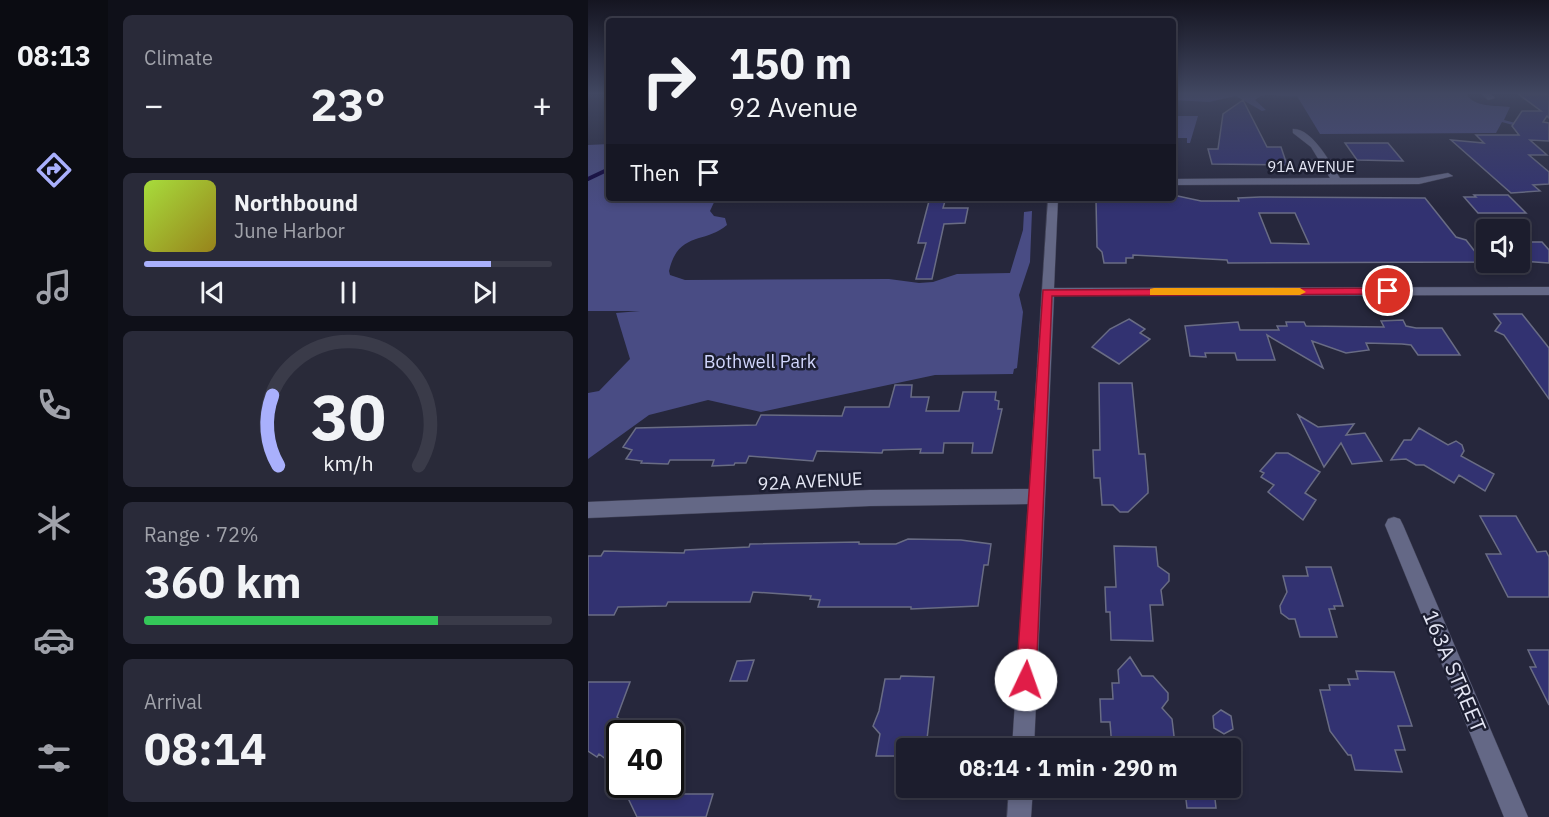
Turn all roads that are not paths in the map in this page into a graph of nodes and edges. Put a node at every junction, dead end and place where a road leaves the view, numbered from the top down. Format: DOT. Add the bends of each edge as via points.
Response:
graph roads {
  1 [pos="1296,131"];
  2 [pos="1448,176"];
  3 [pos="1337,181"];
  4 [pos="1176,182"];
  5 [pos="1053,201"];
  6 [pos="1047,292"];
  7 [pos="1547,293"];
  8 [pos="1035,496"];
  9 [pos="588,510"];
  10 [pos="1394,525"];
  11 [pos="1023,738"];
  12 [pos="1021,798"];
  13 [pos="1020,817"];
  14 [pos="1516,817"];
  1 -- 3 [label="street" via="1314,145"];
  2 -- 3 [label="street, 91A AVENUE" via="1419,181"];
  3 -- 4 [label="street, 91A AVENUE"];
  5 -- 6 [label="street"];
  6 -- 7 [label="street"];
  6 -- 8 [label="street"];
  8 -- 9 [label="street, 92A AVENUE" via="870,498"];
  8 -- 11 [label="street"];
  10 -- 14 [label="street, 163A STREET"];
  12 -- 13 [label="street"];
}
